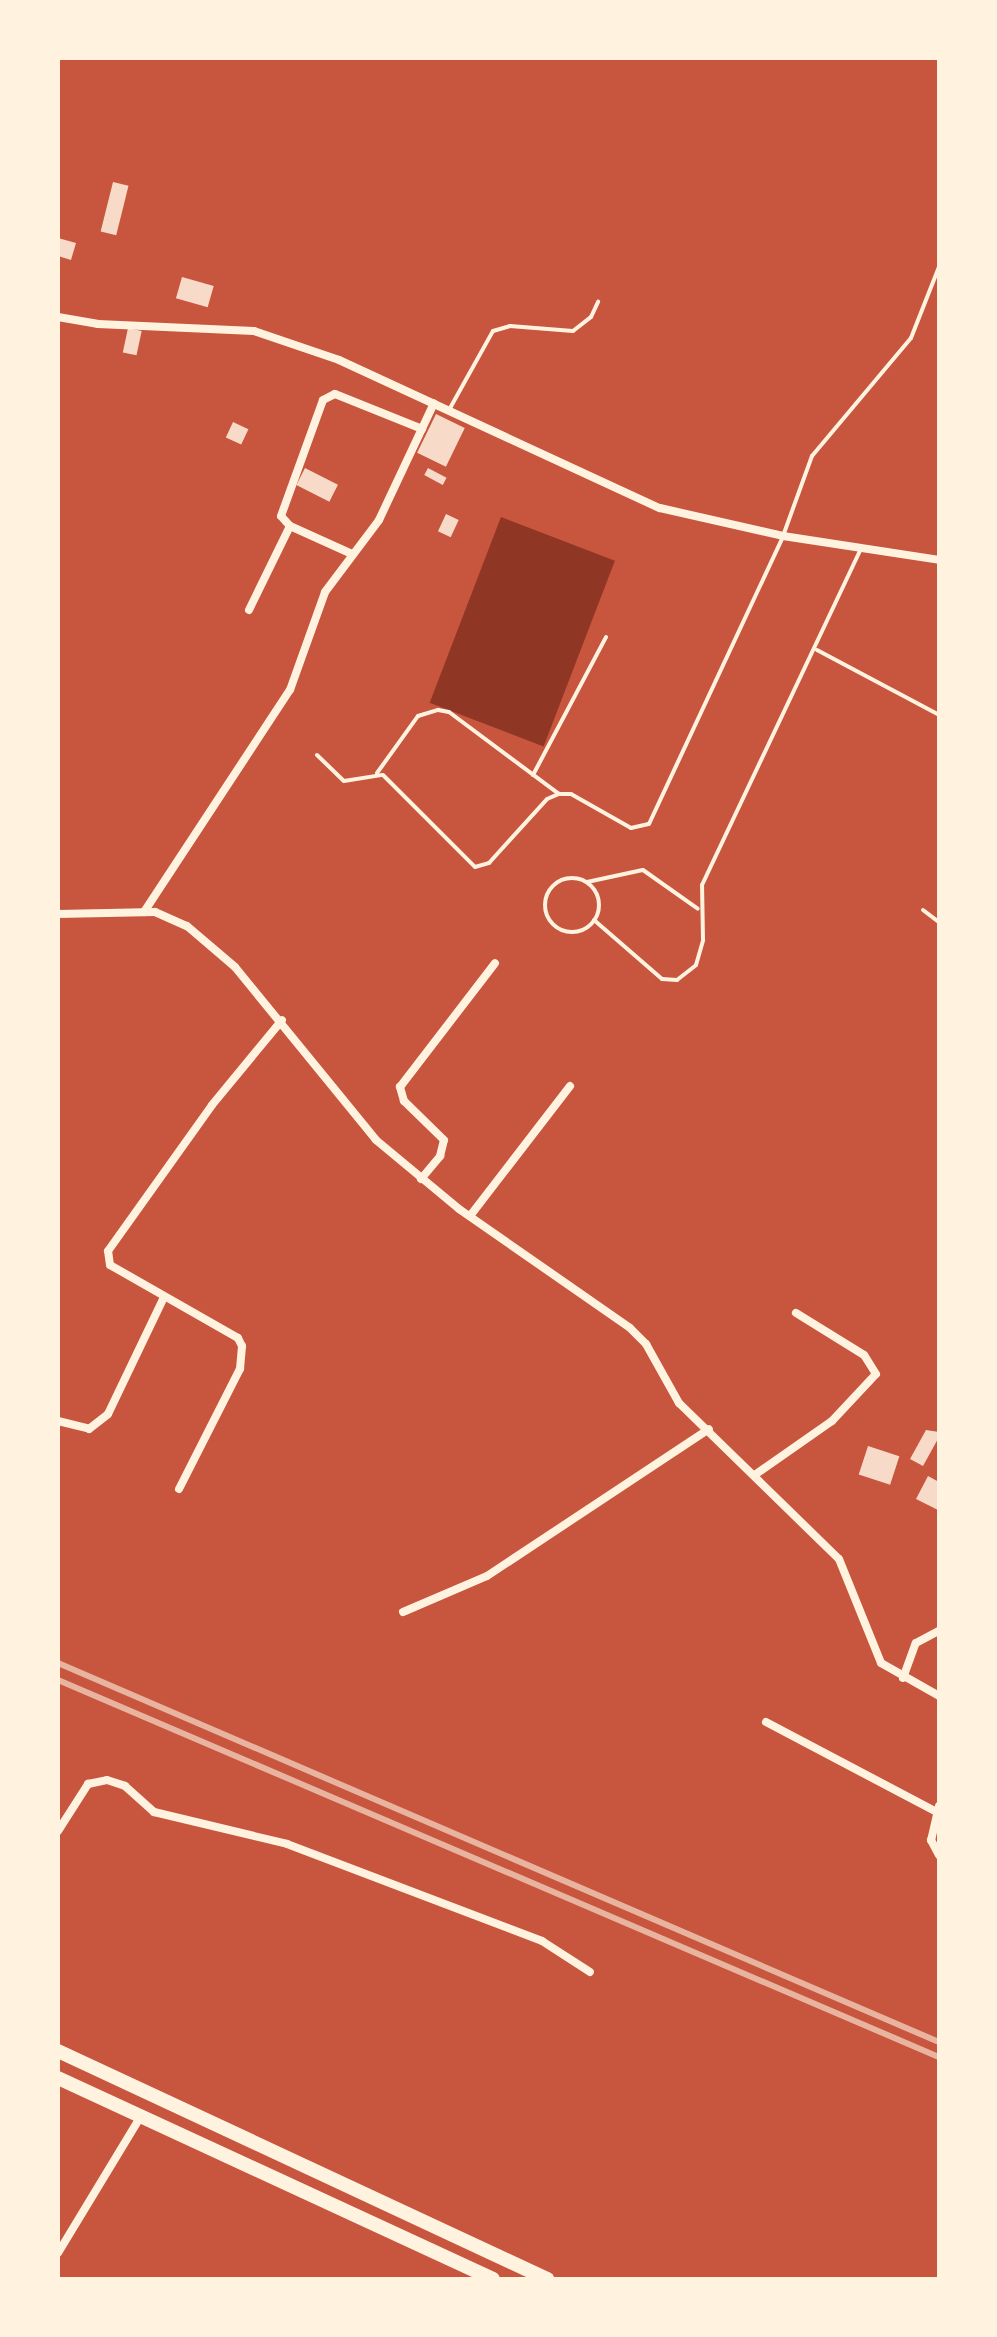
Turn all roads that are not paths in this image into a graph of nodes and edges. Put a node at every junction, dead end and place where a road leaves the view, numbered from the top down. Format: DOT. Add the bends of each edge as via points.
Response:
graph roads {
  1 [pos="939,267"];
  2 [pos="598,302"];
  3 [pos="58,317"];
  4 [pos="434,403"];
  5 [pos="449,410"];
  6 [pos="422,429"];
  7 [pos="290,526"];
  8 [pos="783,536"];
  9 [pos="861,548"];
  10 [pos="352,554"];
  11 [pos="939,560"];
  12 [pos="249,610"];
  13 [pos="606,637"];
  14 [pos="817,650"];
  15 [pos="939,715"];
  16 [pos="317,755"];
  17 [pos="377,773"];
  18 [pos="533,775"];
  19 [pos="559,794"];
  20 [pos="587,882"];
  21 [pos="699,910"];
  22 [pos="923,910"];
  23 [pos="144,912"];
  24 [pos="58,914"];
  25 [pos="594,920"];
  26 [pos="939,922"];
  27 [pos="495,963"];
  28 [pos="282,1020"];
  29 [pos="570,1086"];
  30 [pos="421,1179"];
  31 [pos="470,1216"];
  32 [pos="164,1297"];
  33 [pos="796,1313"];
  34 [pos="58,1421"];
  35 [pos="709,1429"];
  36 [pos="756,1474"];
  37 [pos="179,1489"];
  38 [pos="403,1612"];
  39 [pos="939,1631"];
  40 [pos="903,1678"];
  41 [pos="939,1696"];
  42 [pos="766,1722"];
  43 [pos="938,1809"];
  44 [pos="58,1831"];
  45 [pos="939,1855"];
  46 [pos="590,1972"];
  47 [pos="58,2051"];
  48 [pos="58,2078"];
  49 [pos="141,2116"];
  50 [pos="58,2253"];
  51 [pos="493,2279"];
  52 [pos="547,2279"];
  1 -- 8 [label="lane" via="911,338 812,456"];
  2 -- 5 [label="lane" via="585,324 573,331 510,326 493,331"];
  3 -- 4 [label="street" via="98,324 254,331 339,360"];
  4 -- 5 [label="street"];
  4 -- 6 [label="street"];
  5 -- 8 [label="street" via="625,496"];
  6 -- 7 [label="street" via="326,395 281,511"];
  6 -- 10 [label="street" via="384,511"];
  7 -- 10 [label="street"];
  7 -- 12 [label="street"];
  8 -- 9 [label="street"];
  8 -- 19 [label="lane" via="649,824 631,828 571,794"];
  9 -- 11 [label="street"];
  9 -- 14 [label="lane"];
  10 -- 23 [label="street" via="325,592 290,690"];
  13 -- 18 [label="lane"];
  14 -- 15 [label="lane"];
  14 -- 21 [label="lane" via="702,885"];
  16 -- 17 [label="lane" via="344,781"];
  17 -- 18 [label="lane" via="418,716 438,710 449,712"];
  17 -- 19 [label="lane" via="475,867 489,863 547,799"];
  18 -- 19 [label="lane"];
  20 -- 21 [label="lane" via="643,870"];
  20 -- 25 [label="lane" via="599,903"];
  20 -- 25 [label="lane" via="559,881 547,894 546,911 555,926 572,932"];
  21 -- 25 [label="lane" via="701,953 677,980 662,979"];
  22 -- 26 [label="lane"];
  23 -- 24 [label="street"];
  23 -- 28 [label="street" via="187,926 235,967"];
  27 -- 30 [label="street" via="400,1087 404,1101 444,1140 440,1156"];
  28 -- 30 [label="street" via="376,1140"];
  28 -- 32 [label="street" via="212,1105 108,1251 110,1265"];
  29 -- 31 [label="street"];
  30 -- 31 [label="street"];
  31 -- 35 [label="street" via="630,1328 679,1403"];
  32 -- 34 [label="street" via="108,1414 89,1429"];
  32 -- 37 [label="street" via="238,1338 242,1346 240,1369"];
  33 -- 36 [label="street" via="864,1355 876,1374 832,1421"];
  35 -- 36 [label="street"];
  35 -- 38 [label="street" via="487,1576"];
  36 -- 40 [label="street" via="839,1559 860,1601 874,1651 888,1670"];
  39 -- 40 [label="street" via="916,1643"];
  40 -- 41 [label="street"];
  42 -- 43 [label="street"];
  43 -- 45 [label="street" via="931,1840"];
  44 -- 46 [label="street" via="88,1784 107,1780 125,1786 154,1812 252,1832 542,1941"];
  47 -- 52 [label="highway"];
  48 -- 49 [label="highway"];
  49 -- 50 [label="street"];
  49 -- 51 [label="highway"];
}
